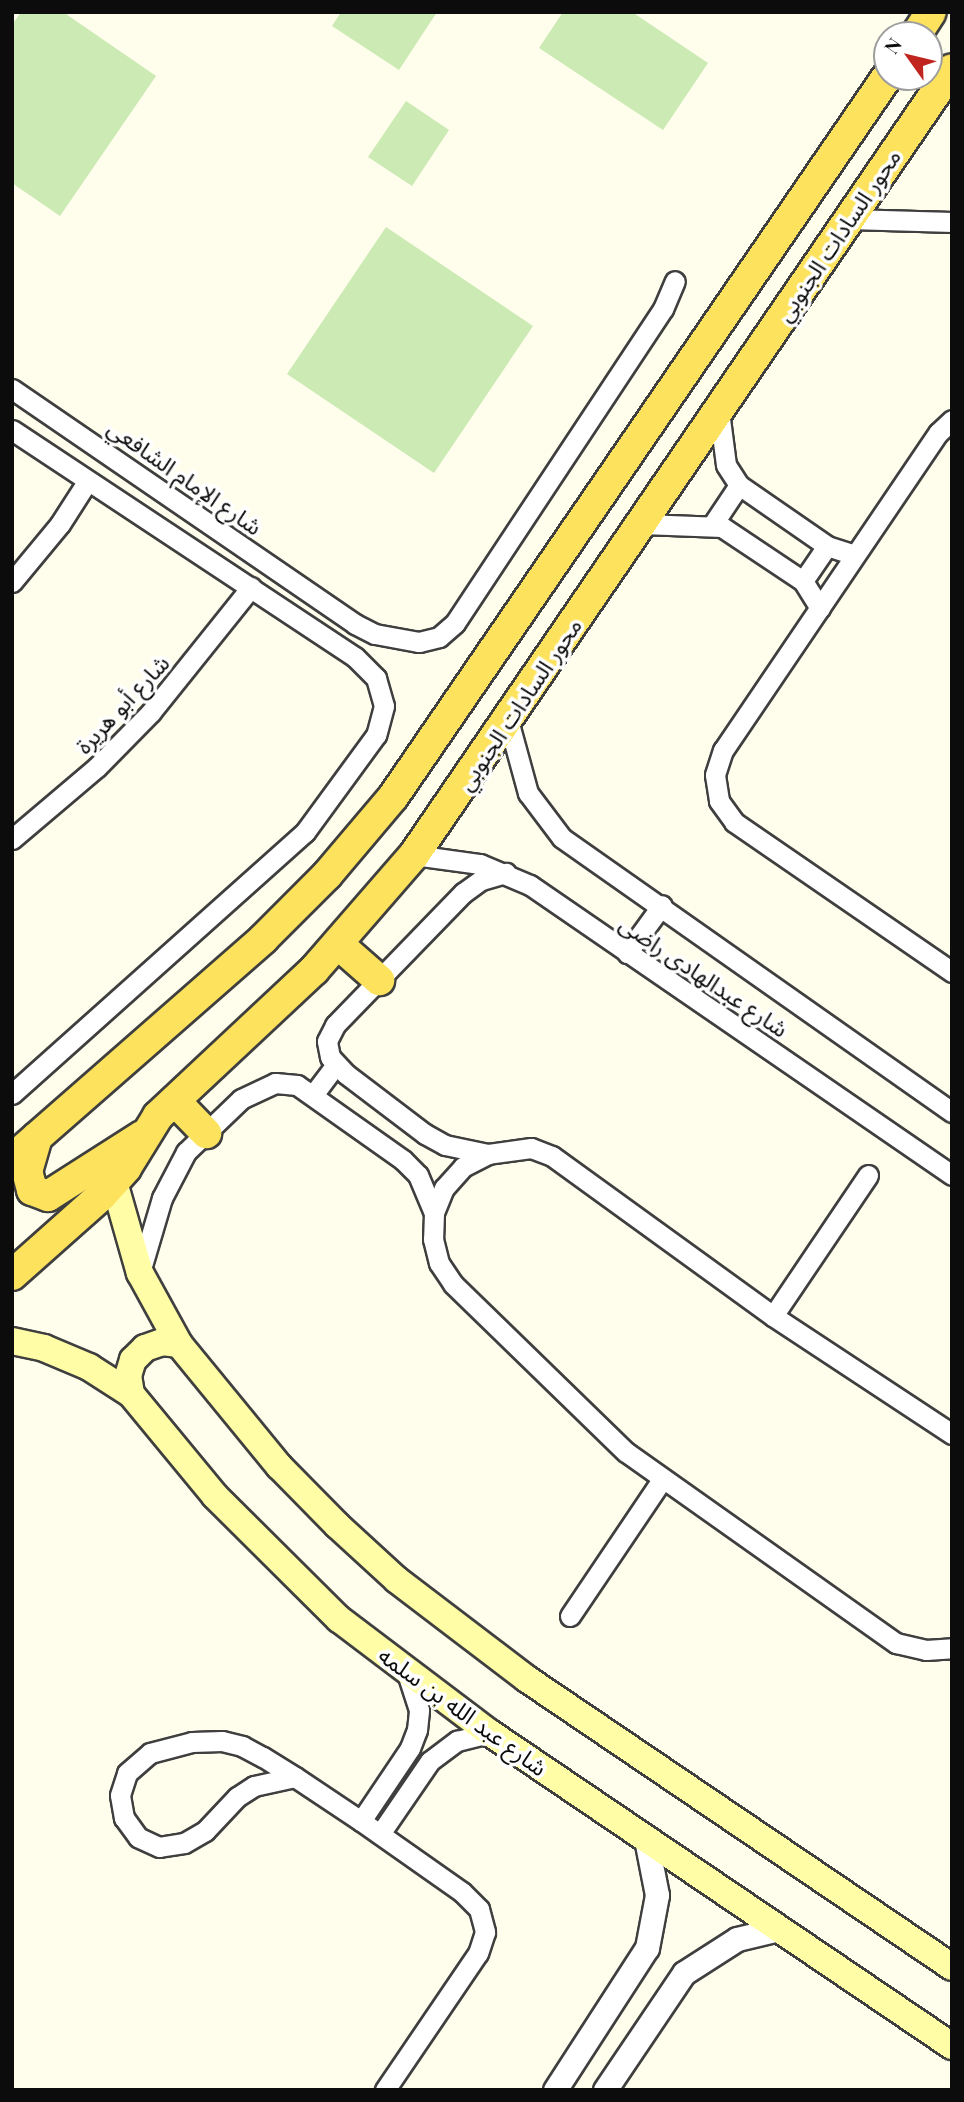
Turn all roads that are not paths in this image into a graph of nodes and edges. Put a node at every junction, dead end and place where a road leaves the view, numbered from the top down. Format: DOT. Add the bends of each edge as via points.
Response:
graph roads {
  1 [pos="952,69"];
  2 [pos="877,91"];
  3 [pos="849,219"];
  4 [pos="952,222"];
  5 [pos="675,281"];
  6 [pos="12,389"];
  7 [pos="719,411"];
  8 [pos="952,420"];
  9 [pos="12,430"];
  10 [pos="87,482"];
  11 [pos="739,485"];
  12 [pos="642,524"];
  13 [pos="713,524"];
  14 [pos="827,546"];
  15 [pos="855,555"];
  16 [pos="803,581"];
  17 [pos="12,582"];
  18 [pos="251,587"];
  19 [pos="329,607"];
  20 [pos="820,608"];
  21 [pos="313,628"];
  22 [pos="508,720"];
  23 [pos="12,839"];
  24 [pos="414,855"];
  25 [pos="506,873"];
  26 [pos="662,905"];
  27 [pos="338,944"];
  28 [pos="626,953"];
  29 [pos="952,972"];
  30 [pos="379,980"];
  31 [pos="337,1065"];
  32 [pos="16,1088"];
  33 [pos="313,1095"];
  34 [pos="175,1101"];
  35 [pos="952,1112"];
  36 [pos="206,1133"];
  37 [pos="142,1136"];
  38 [pos="37,1137"];
  39 [pos="488,1154"];
  40 [pos="12,1158"];
  41 [pos="868,1175"];
  42 [pos="952,1175"];
  43 [pos="114,1182"];
  44 [pos="434,1213"];
  45 [pos="140,1273"];
  46 [pos="12,1275"];
  47 [pos="773,1316"];
  48 [pos="12,1341"];
  49 [pos="179,1344"];
  50 [pos="131,1394"];
  51 [pos="952,1434"];
  52 [pos="661,1481"];
  53 [pos="570,1616"];
  54 [pos="952,1648"];
  55 [pos="407,1673"];
  56 [pos="491,1733"];
  57 [pos="295,1777"];
  58 [pos="361,1821"];
  59 [pos="380,1834"];
  60 [pos="646,1839"];
  61 [pos="779,1930"];
  62 [pos="952,1967"];
  63 [pos="952,2046"];
  64 [pos="386,2090"];
  65 [pos="555,2090"];
  66 [pos="605,2090"];
  1 -- 3 [label="main road, محور السادات الجنوبي"];
  2 -- 38 [label="main road" via="393,797 327,875 263,939"];
  3 -- 4 [label="street"];
  3 -- 7 [label="main road, محور السادات الجنوبي"];
  5 -- 19 [label="street, شارع الإمام الشافعي" via="663,309 455,623 439,638 397,641 375,635"];
  6 -- 19 [label="street, شارع الإمام الشافعي"];
  7 -- 11 [label="street" via="726,465"];
  7 -- 12 [label="main road, محور السادات الجنوبي"];
  8 -- 15 [label="street" via="938,433"];
  9 -- 10 [label="street"];
  10 -- 17 [label="street" via="60,524"];
  10 -- 18 [label="street"];
  11 -- 13 [label="street"];
  11 -- 14 [label="street"];
  12 -- 13 [label="street"];
  12 -- 22 [label="main road, محور السادات الجنوبي"];
  13 -- 16 [label="street"];
  14 -- 15 [label="street"];
  14 -- 16 [label="street"];
  15 -- 20 [label="street"];
  16 -- 20 [label="street"];
  18 -- 21 [label="street"];
  18 -- 23 [label="street, شارع أبو هريرة" via="151,712 97,767"];
  19 -- 21 [label="street"];
  20 -- 29 [label="street" via="723,750 715,775 719,801 734,822"];
  21 -- 32 [label="street" via="376,678 384,706 376,735 329,804 280,859"];
  22 -- 24 [label="main road, محور السادات الجنوبي"];
  22 -- 26 [label="street, شارع عبدالهادى راضى" via="528,793 562,838"];
  24 -- 25 [label="street, شارع عبدالهادى راضى" via="480,864"];
  24 -- 27 [label="main road, محور السادات الجنوبي"];
  25 -- 28 [label="street, شارع عبدالهادى راضى"];
  25 -- 30 [label="street" via="481,880 463,893"];
  26 -- 28 [label="street"];
  26 -- 35 [label="street, شارع عبدالهادى راضى"];
  27 -- 30 [label="main road"];
  27 -- 34 [label="main road, محور السادات الجنوبي"];
  28 -- 42 [label="street, شارع عبدالهادى راضى"];
  30 -- 31 [label="street" via="330,1032 327,1049"];
  31 -- 33 [label="street"];
  31 -- 39 [label="street" via="425,1134 445,1145"];
  33 -- 36 [label="street" via="285,1082 264,1086 241,1099"];
  33 -- 44 [label="street" via="411,1168 428,1193"];
  34 -- 36 [label="main road"];
  34 -- 37 [label="main road, محور السادات الجنوبي"];
  36 -- 45 [label="street" via="186,1152 162,1198"];
  37 -- 38 [label="main road" via="48,1196 32,1190 27,1171"];
  37 -- 43 [label="main road, محور السادات الجنوبي"];
  38 -- 40 [label="main road"];
  39 -- 44 [label="street" via="463,1167 450,1181"];
  39 -- 47 [label="street" via="520,1148 552,1156"];
  41 -- 47 [label="street"];
  43 -- 45 [label="main road"];
  43 -- 46 [label="main road, محور السادات الجنوبي" via="76,1222"];
  44 -- 52 [label="street" via="436,1251 453,1284"];
  45 -- 49 [label="main road"];
  47 -- 51 [label="street"];
  48 -- 50 [label="main road, شارع عبد الله بن سلمه" via="44,1348 89,1367"];
  49 -- 50 [label="main road" via="162,1342 139,1354 128,1376"];
  49 -- 62 [label="main road" via="279,1466 337,1525 460,1631"];
  50 -- 55 [label="main road, شارع عبد الله بن سلمه" via="274,1560"];
  52 -- 53 [label="street"];
  52 -- 54 [label="street" via="896,1643 926,1650"];
  55 -- 56 [label="main road, شارع عبد الله بن سلمه"];
  55 -- 58 [label="street" via="419,1710 417,1730"];
  56 -- 59 [label="street" via="457,1741 430,1760"];
  56 -- 60 [label="main road, شارع عبد الله بن سلمه"];
  57 -- 57 [label="street" via="242,1746 192,1742 137,1761 127,1773 120,1795 124,1818 138,1837 159,1847 184,1843 205,1831 254,1786"];
  57 -- 58 [label="street"];
  58 -- 59 [label="street"];
  59 -- 64 [label="street" via="462,1892 479,1909 485,1932 478,1953"];
  60 -- 61 [label="main road, شارع عبد الله بن سلمه"];
  60 -- 65 [label="street" via="656,1895 647,1948"];
  61 -- 63 [label="main road, شارع عبد الله بن سلمه"];
  61 -- 66 [label="street" via="728,1943 684,1973"];
}
